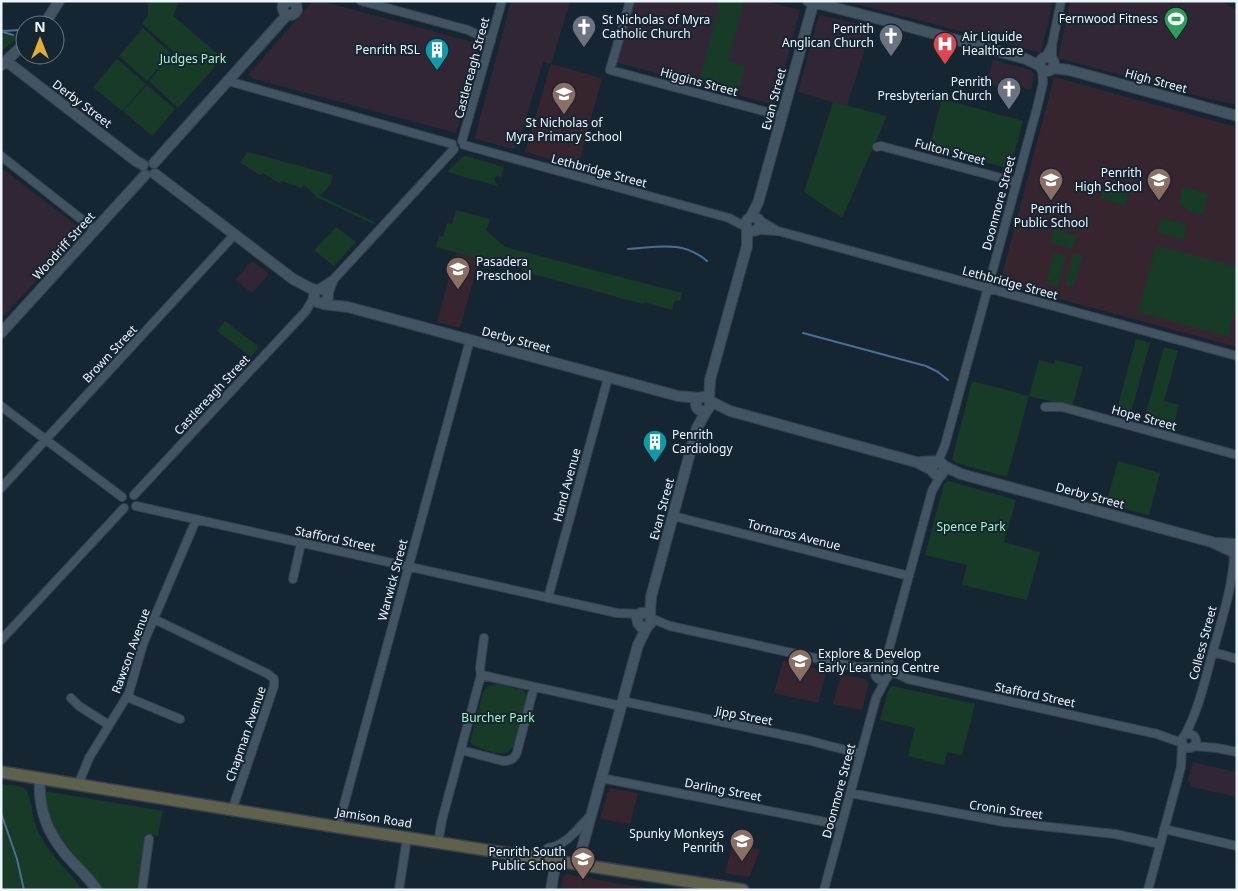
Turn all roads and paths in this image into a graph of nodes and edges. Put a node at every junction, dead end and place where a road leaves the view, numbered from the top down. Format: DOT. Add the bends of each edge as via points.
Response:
graph roads {
  1 [pos="59,1"];
  2 [pos="360,1"];
  3 [pos="502,1"];
  4 [pos="630,1"];
  5 [pos="1061,1"];
  6 [pos="289,2"];
  7 [pos="812,2"];
  8 [pos="50,15"];
  9 [pos="468,30"];
  10 [pos="493,33"];
  11 [pos="491,41"];
  12 [pos="15,53"];
  13 [pos="4,64"];
  14 [pos="1047,64"];
  15 [pos="228,81"];
  16 [pos="782,116"];
  17 [pos="1237,116"];
  18 [pos="463,143"];
  19 [pos="453,146"];
  20 [pos="877,147"];
  21 [pos="1,156"];
  22 [pos="154,163"];
  23 [pos="143,165"];
  24 [pos="150,175"];
  25 [pos="1016,182"];
  26 [pos="753,224"];
  27 [pos="96,230"];
  28 [pos="235,234"];
  29 [pos="988,288"];
  30 [pos="321,296"];
  31 [pos="1,333"];
  32 [pos="470,340"];
  33 [pos="1237,356"];
  34 [pos="608,378"];
  35 [pos="703,404"];
  36 [pos="1,406"];
  37 [pos="1045,407"];
  38 [pos="46,440"];
  39 [pos="1237,455"];
  40 [pos="939,468"];
  41 [pos="1,488"];
  42 [pos="134,496"];
  43 [pos="122,497"];
  44 [pos="136,506"];
  45 [pos="124,508"];
  46 [pos="673,516"];
  47 [pos="196,520"];
  48 [pos="301,543"];
  49 [pos="1235,550"];
  50 [pos="408,566"];
  51 [pos="1235,572"];
  52 [pos="909,576"];
  53 [pos="293,579"];
  54 [pos="548,598"];
  55 [pos="154,619"];
  56 [pos="645,620"];
  57 [pos="484,638"];
  58 [pos="1,640"];
  59 [pos="889,649"];
  60 [pos="1212,652"];
  61 [pos="1237,659"];
  62 [pos="856,666"];
  63 [pos="878,667"];
  64 [pos="889,670"];
  65 [pos="481,675"];
  66 [pos="876,677"];
  67 [pos="887,679"];
  68 [pos="908,679"];
  69 [pos="534,687"];
  70 [pos="127,697"];
  71 [pos="71,698"];
  72 [pos="876,698"];
  73 [pos="622,704"];
  74 [pos="1194,718"];
  75 [pos="180,719"];
  76 [pos="110,725"];
  77 [pos="1184,740"];
  78 [pos="1194,742"];
  79 [pos="461,750"];
  80 [pos="1237,752"];
  81 [pos="861,754"];
  82 [pos="1181,767"];
  83 [pos="1,772"];
  84 [pos="40,778"];
  85 [pos="601,778"];
  86 [pos="78,785"];
  87 [pos="850,793"];
  88 [pos="232,810"];
  89 [pos="591,814"];
  90 [pos="841,825"];
  91 [pos="338,827"];
  92 [pos="1164,829"];
  93 [pos="439,836"];
  94 [pos="570,837"];
  95 [pos="408,838"];
  96 [pos="149,839"];
  97 [pos="583,844"];
  98 [pos="1160,844"];
  99 [pos="1237,846"];
  100 [pos="548,848"];
  101 [pos="556,860"];
  102 [pos="578,863"];
  103 [pos="97,890"];
  104 [pos="142,890"];
  105 [pos="399,890"];
  106 [pos="551,890"];
  107 [pos="743,890"];
  108 [pos="824,890"];
  109 [pos="1148,890"];
  1 -- 8 [label="street"];
  2 -- 9 [label="street"];
  3 -- 10 [label="street, Castlereagh Street"];
  4 -- 16 [label="street, Higgins Street" via="611,67"];
  5 -- 14 [label="street"];
  6 -- 15 [label="street" via="297,7 296,12 287,15"];
  7 -- 14 [label="street, High Street"];
  7 -- 16 [label="street, Evan Street"];
  9 -- 10 [label="street"];
  9 -- 11 [label="street"];
  10 -- 11 [label="street, Castlereagh Street"];
  11 -- 18 [label="street, Castlereagh Street"];
  12 -- 13 [label="street"];
  13 -- 23 [label="street, Derby Street"];
  14 -- 17 [label="street, High Street"];
  14 -- 25 [label="street, Doonmore Street"];
  15 -- 19 [label="street"];
  15 -- 22 [label="street"];
  16 -- 26 [label="street, Evan Street"];
  18 -- 19 [label="street" via="457,139"];
  18 -- 26 [label="street, Lethbridge Street"];
  19 -- 30 [label="street, Castlereagh Street"];
  20 -- 25 [label="street, Fulton Street"];
  21 -- 27 [label="street"];
  22 -- 23 [label="street" via="148,161"];
  22 -- 24 [label="street" via="157,169"];
  23 -- 24 [label="street" via="142,171"];
  24 -- 27 [label="street, Woodriff Street"];
  24 -- 28 [label="street, Derby Street"];
  25 -- 29 [label="street, Doonmore Street"];
  26 -- 29 [label="street, Lethbridge Street"];
  26 -- 35 [label="street, Evan Street"];
  27 -- 31 [label="street, Woodriff Street"];
  28 -- 30 [label="street, Derby Street" via="293,279"];
  28 -- 38 [label="street, Brown Street"];
  29 -- 33 [label="street, Lethbridge Street"];
  29 -- 40 [label="street, Doonmore Street"];
  30 -- 32 [label="street, Derby Street" via="348,307"];
  30 -- 42 [label="street, Castlereagh Street"];
  32 -- 34 [label="street, Derby Street"];
  32 -- 50 [label="street, Warwick Street"];
  34 -- 35 [label="street, Derby Street"];
  34 -- 54 [label="street, Hand Avenue"];
  35 -- 40 [label="street, Derby Street"];
  35 -- 46 [label="street, Evan Street"];
  36 -- 38 [label="street"];
  37 -- 39 [label="street, Hope Street" via="1062,407"];
  38 -- 41 [label="street, Brown Street"];
  38 -- 43 [label="street"];
  40 -- 49 [label="street, Derby Street"];
  40 -- 52 [label="street, Doonmore Street"];
  42 -- 43 [label="street"];
  42 -- 44 [label="street"];
  43 -- 45 [label="street"];
  44 -- 45 [label="street" via="129,510"];
  44 -- 47 [label="street, Stafford Street"];
  45 -- 58 [label="street"];
  46 -- 52 [label="street, Tornaros Avenue"];
  46 -- 56 [label="street, Evan Street"];
  47 -- 48 [label="street, Stafford Street"];
  47 -- 55 [label="street, Rawson Avenue"];
  48 -- 50 [label="street, Stafford Street"];
  48 -- 53 [label="street"];
  49 -- 51 [label="street, Colless Street"];
  50 -- 54 [label="street, Stafford Street"];
  50 -- 91 [label="street, Warwick Street"];
  51 -- 60 [label="street, Colless Street"];
  52 -- 59 [label="street, Doonmore Street"];
  54 -- 56 [label="street, Stafford Street"];
  55 -- 70 [label="street, Rawson Avenue"];
  55 -- 88 [label="street, Chapman Avenue" via="274,679"];
  56 -- 62 [label="street, Stafford Street"];
  56 -- 73 [label="street, Evan Street"];
  57 -- 65 [label="street"];
  59 -- 63 [label="street, Doonmore Street"];
  59 -- 64 [label="street, Doonmore Street"];
  60 -- 61 [label="street"];
  60 -- 74 [label="street, Colless Street"];
  62 -- 63 [label="street, Stafford Street"];
  62 -- 66 [label="street, Stafford Street"];
  63 -- 64 [label="street"];
  63 -- 66 [label="street"];
  64 -- 67 [label="street"];
  64 -- 68 [label="street, Stafford Street"];
  65 -- 69 [label="street, Jipp Street"];
  65 -- 79 [label="street"];
  66 -- 67 [label="street"];
  66 -- 72 [label="street, Doonmore Street"];
  67 -- 68 [label="street, Stafford Street"];
  67 -- 72 [label="street, Doonmore Street"];
  68 -- 77 [label="street, Stafford Street"];
  69 -- 73 [label="street, Jipp Street"];
  69 -- 79 [label="street" via="514,758 503,761"];
  70 -- 75 [label="street"];
  70 -- 76 [label="street, Rawson Avenue"];
  71 -- 76 [label="street" via="78,706"];
  72 -- 81 [label="street, Doonmore Street"];
  73 -- 81 [label="street, Jipp Street" via="807,740"];
  73 -- 85 [label="street, Evan Street"];
  74 -- 77 [label="street, Colless Street"];
  74 -- 78 [label="street, Colless Street"];
  76 -- 86 [label="street, Rawson Avenue" via="89,758"];
  77 -- 78 [label="street" via="1191,735"];
  77 -- 78 [label="street" via="1187,747"];
  77 -- 82 [label="street, Colless Street"];
  78 -- 80 [label="street"];
  78 -- 82 [label="street, Colless Street"];
  79 -- 93 [label="street"];
  81 -- 87 [label="street, Doonmore Street"];
  82 -- 92 [label="street, Colless Street"];
  83 -- 84 [label="main road, Jamison Road"];
  84 -- 86 [label="main road, Jamison Road"];
  84 -- 103 [label="street" via="40,802 52,836"];
  85 -- 89 [label="street, Evan Street"];
  85 -- 90 [label="street, Darling Street"];
  86 -- 88 [label="main road, Jamison Road"];
  87 -- 90 [label="street, Doonmore Street"];
  87 -- 98 [label="street, Cronin Street" via="1004,822 1115,834"];
  88 -- 91 [label="main road, Jamison Road"];
  89 -- 94 [label="street, Evan Street"];
  89 -- 97 [label="street, Evan Street"];
  90 -- 108 [label="street, Doonmore Street"];
  91 -- 95 [label="main road, Jamison Road"];
  92 -- 98 [label="street, Colless Street"];
  92 -- 99 [label="street"];
  93 -- 95 [label="main road, Jamison Road"];
  93 -- 101 [label="main road, Jamison Road"];
  94 -- 97 [label="street"];
  94 -- 100 [label="street, Evan Street"];
  95 -- 105 [label="street"];
  96 -- 104 [label="street"];
  97 -- 102 [label="street, Evan Street"];
  98 -- 109 [label="street, Colless Street"];
  101 -- 102 [label="main road, Jamison Road"];
  101 -- 106 [label="street"];
  102 -- 107 [label="main road, Jamison Road"];
}
